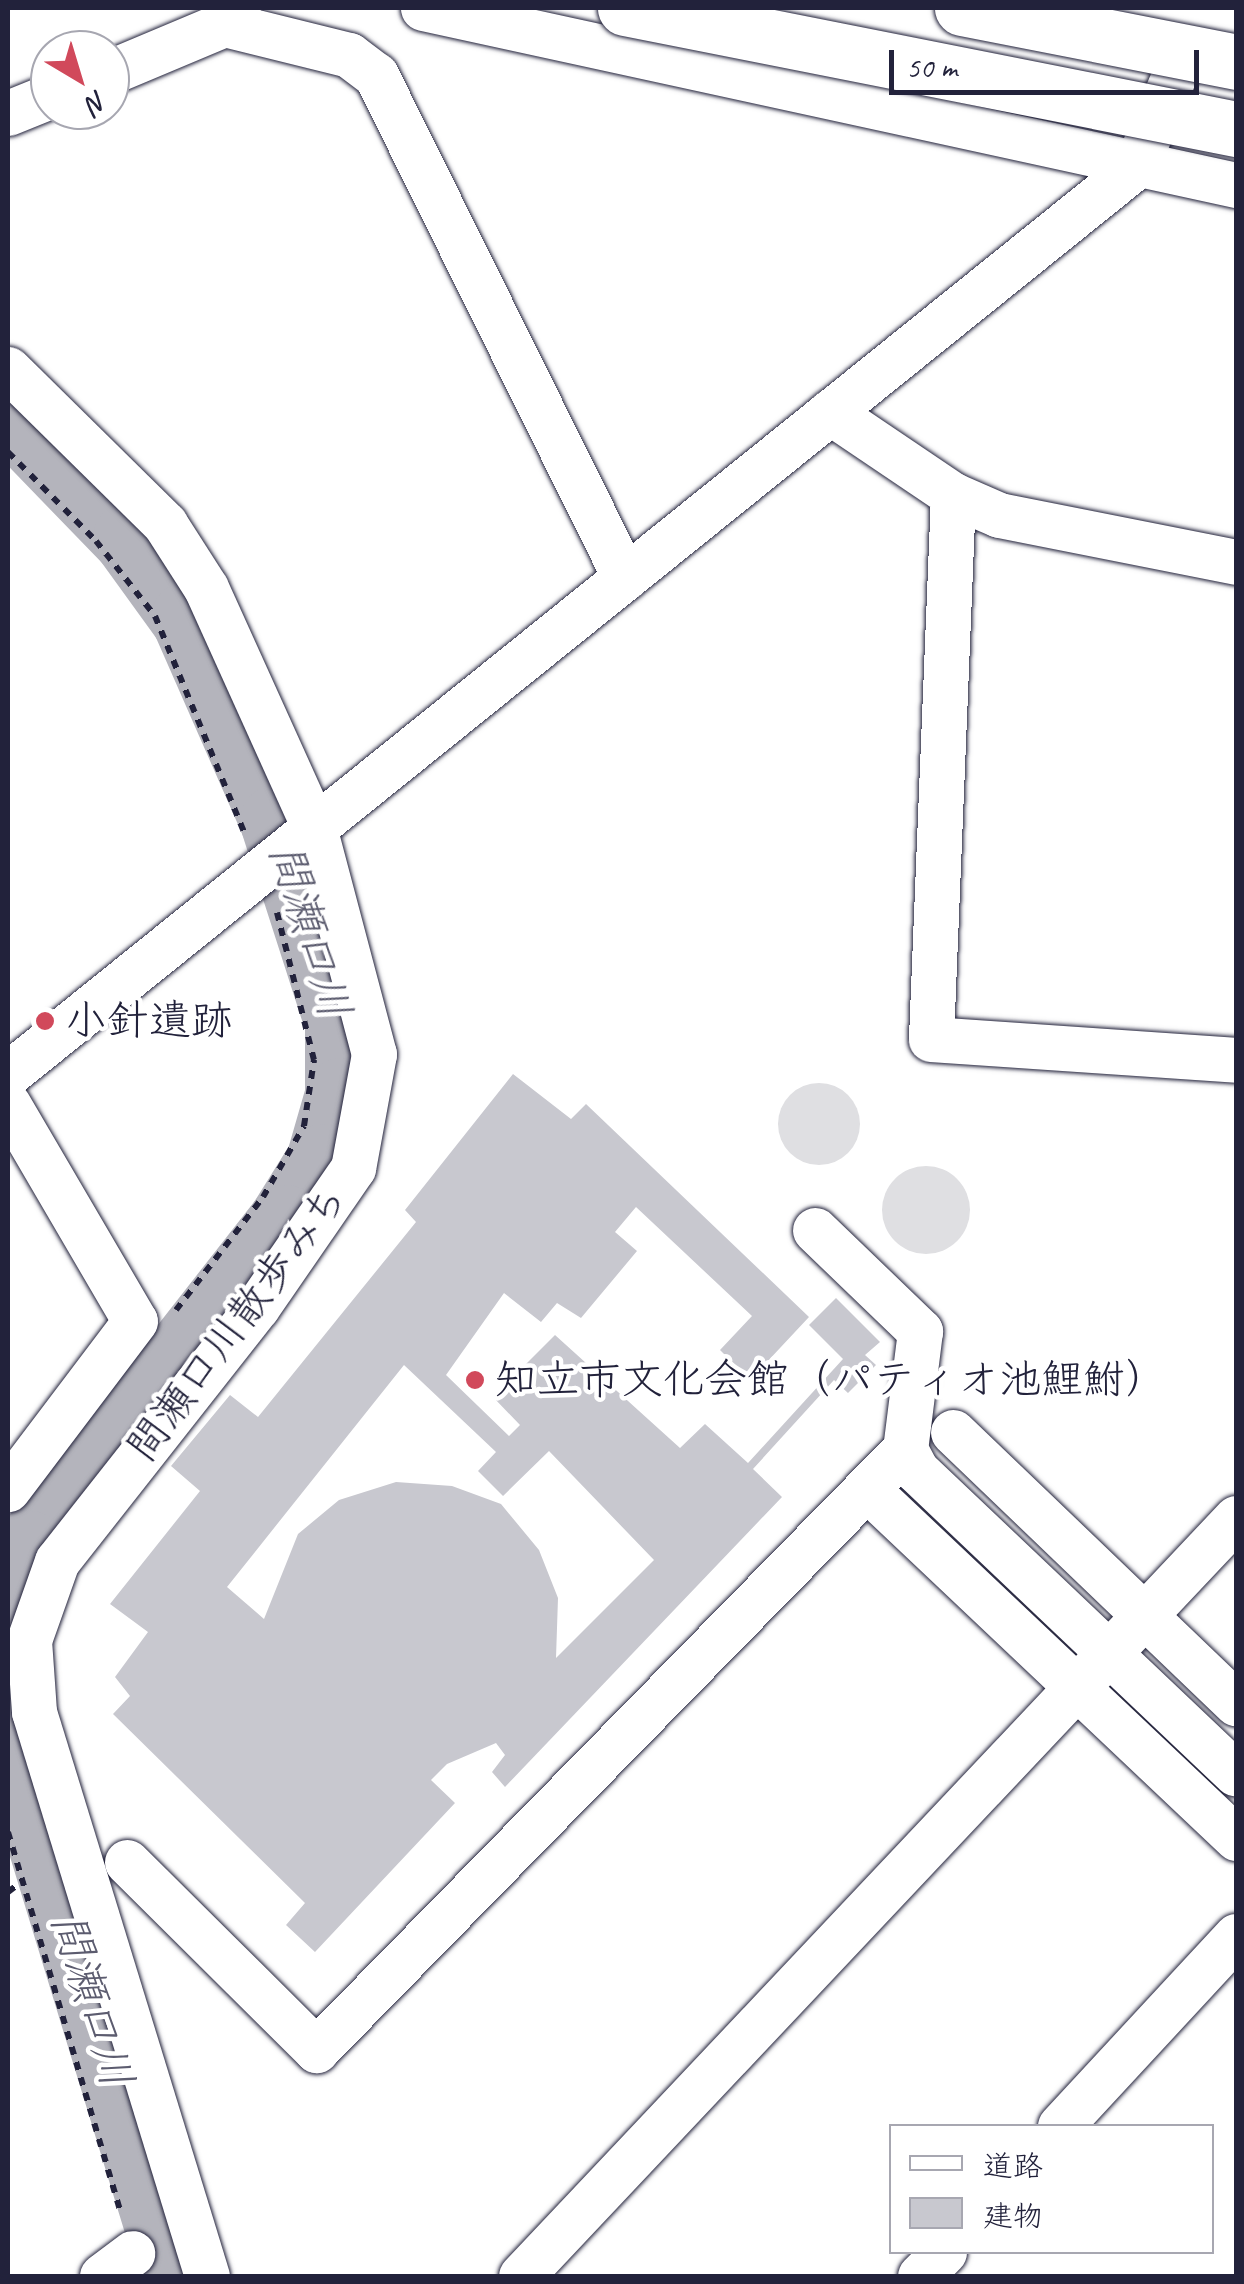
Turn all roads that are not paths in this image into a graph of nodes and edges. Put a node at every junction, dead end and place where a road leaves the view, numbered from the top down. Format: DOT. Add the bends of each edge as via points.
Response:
graph roads {
  1 [pos="423,8"];
  2 [pos="626,8"];
  3 [pos="962,8"];
  4 [pos="1132,8"];
  5 [pos="231,16"];
  6 [pos="1217,25"];
  7 [pos="1236,62"];
  8 [pos="130,63"];
  9 [pos="1236,129"];
  10 [pos="1136,166"];
  11 [pos="1236,185"];
  12 [pos="8,369"];
  13 [pos="830,412"];
  14 [pos="953,494"];
  15 [pos="1236,562"];
  16 [pos="625,578"];
  17 [pos="313,828"];
  18 [pos="1236,1060"];
  19 [pos="8,1074"];
  20 [pos="8,1104"];
  21 [pos="815,1230"];
  22 [pos="953,1432"];
  23 [pos="911,1459"];
  24 [pos="8,1489"];
  25 [pos="884,1505"];
  26 [pos="1236,1518"];
  27 [pos="1145,1615"];
  28 [pos="1109,1653"];
  29 [pos="1077,1687"];
  30 [pos="1236,1703"];
  31 [pos="1236,1774"];
  32 [pos="1236,1838"];
  33 [pos="128,1862"];
  34 [pos="1236,1936"];
  35 [pos="1062,2124"];
  36 [pos="942,2254"];
  37 [pos="207,2276"];
  38 [pos="521,2276"];
  39 [pos="920,2276"];
  1 -- 10 [label="street"];
  2 -- 9 [label="highway, bridge"];
  3 -- 7 [label="highway, bridge"];
  4 -- 6 [label="street"];
  5 -- 8 [label="street"];
  5 -- 16 [label="street" via="350,55 376,74"];
  6 -- 10 [label="street"];
  10 -- 11 [label="street"];
  10 -- 13 [label="street"];
  12 -- 17 [label="street, 間瀬口川散歩みち" via="165,524 242,660"];
  13 -- 14 [label="street"];
  13 -- 16 [label="street"];
  14 -- 15 [label="street" via="999,515"];
  14 -- 18 [label="street" via="930,1039"];
  16 -- 17 [label="street"];
  17 -- 19 [label="street"];
  17 -- 37 [label="street, 間瀬口川散歩みち" via="374,1054 353,1168 257,1307 56,1562 29,1640 34,1712"];
  20 -- 24 [label="street" via="135,1321"];
  21 -- 23 [label="street" via="920,1331"];
  22 -- 27 [label="street"];
  23 -- 28 [label="street"];
  23 -- 33 [label="street" via="316,2050"];
  25 -- 29 [label="street"];
  26 -- 27 [label="street"];
  27 -- 28 [label="street"];
  27 -- 30 [label="street"];
  28 -- 29 [label="street"];
  28 -- 31 [label="street"];
  29 -- 32 [label="street"];
  29 -- 38 [label="street"];
  34 -- 35 [label="street"];
  36 -- 39 [label="street"];
}
